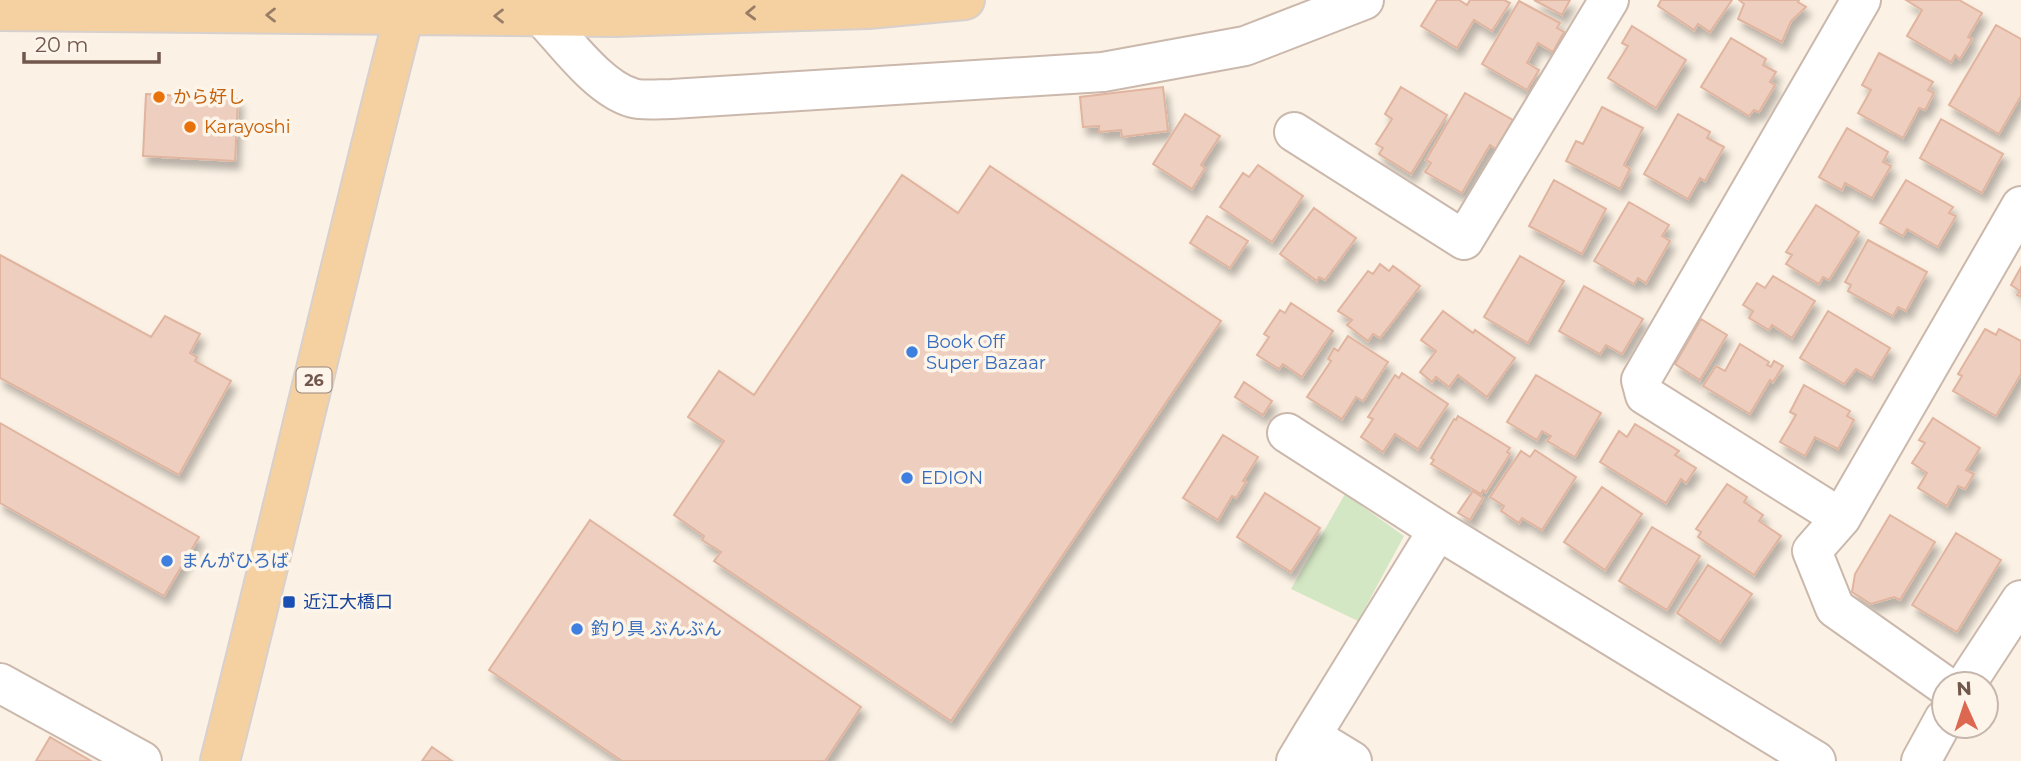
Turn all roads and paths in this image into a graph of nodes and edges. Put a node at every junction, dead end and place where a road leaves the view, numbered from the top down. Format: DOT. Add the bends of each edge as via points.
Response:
graph roads {
  1 [pos="965,0"];
  2 [pos="1364,0"];
  3 [pos="1609,0"];
  4 [pos="1861,0"];
  5 [pos="406,8"];
  6 [pos="0,11"];
  7 [pos="542,17"];
  8 [pos="1294,132"];
  9 [pos="2021,206"];
  10 [pos="1287,433"];
  11 [pos="1841,517"];
  12 [pos="1438,530"];
  13 [pos="2021,600"];
  14 [pos="2008,650"];
  15 [pos="1983,670"];
  16 [pos="1930,675"];
  17 [pos="0,683"];
  18 [pos="1932,740"];
  19 [pos="1303,748"];
  20 [pos="142,761"];
  21 [pos="220,761"];
  22 [pos="1352,761"];
  23 [pos="1816,761"];
  24 [pos="1921,761"];
  1 -- 7 [label="main road, one-way" via="868,9"];
  2 -- 7 [label="street" via="1245,46 1103,72 672,99 632,98 616,89 578,57"];
  3 -- 8 [label="street" via="1464,240"];
  4 -- 11 [label="street" via="1642,380 1645,395"];
  5 -- 6 [label="main road, one-way"];
  7 -- 5 [label="main road, one-way"];
  5 -- 21 [label="main road, 26"];
  9 -- 11 [label="street"];
  10 -- 12 [label="street"];
  11 -- 16 [label="street" via="1812,551 1835,608"];
  12 -- 19 [label="street"];
  12 -- 23 [label="street"];
  13 -- 14 [label="street"];
  14 -- 15 [label="street"];
  17 -- 20 [label="street"];
  18 -- 24 [label="street"];
  19 -- 22 [label="street"];
}
